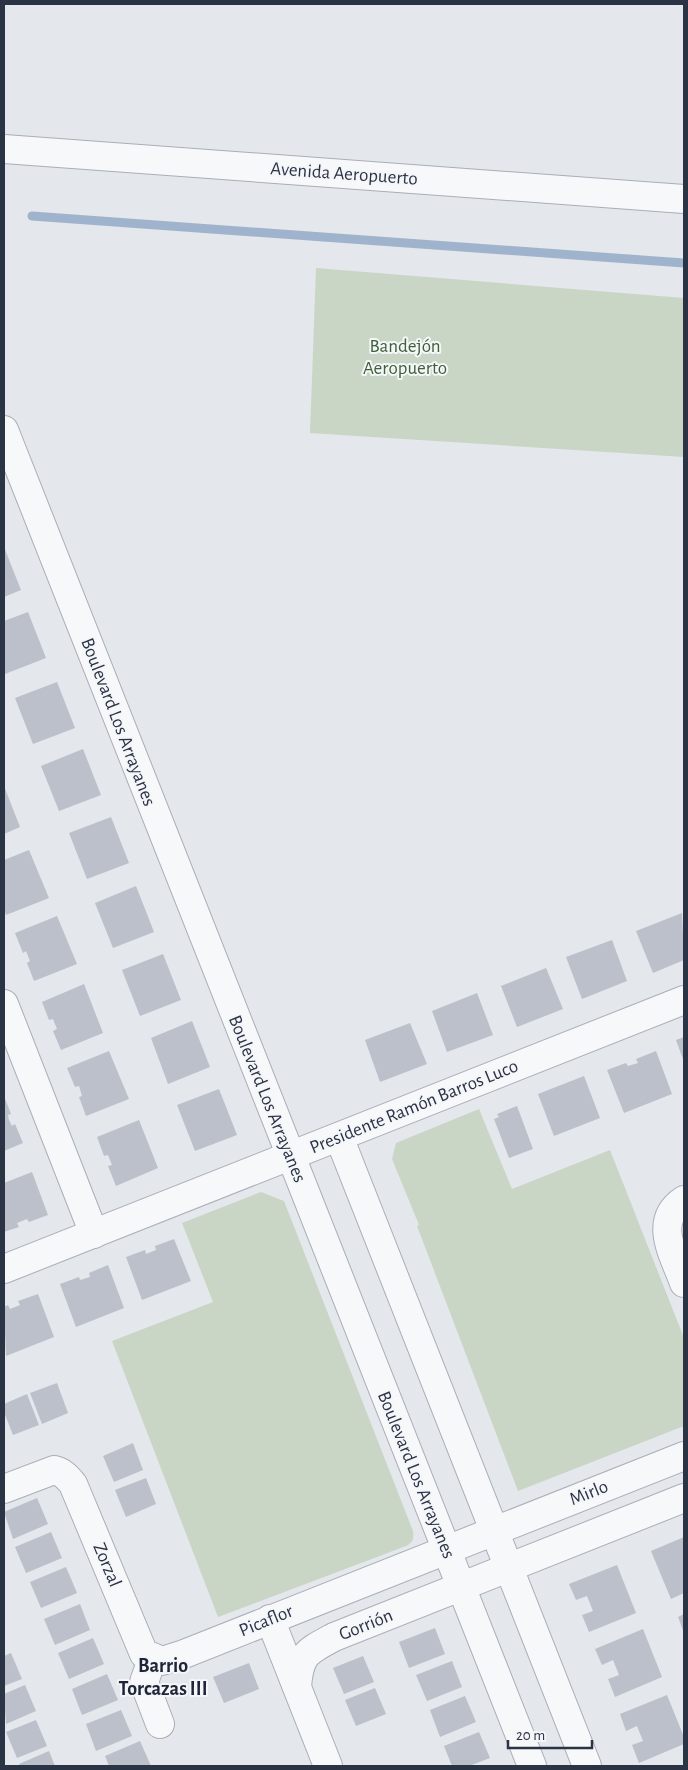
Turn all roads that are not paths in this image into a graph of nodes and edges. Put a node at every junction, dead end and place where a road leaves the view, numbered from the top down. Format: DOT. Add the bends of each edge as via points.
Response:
graph roads {
  1 [pos="4,149"];
  2 [pos="684,199"];
  3 [pos="4,430"];
  4 [pos="684,1000"];
  5 [pos="4,1004"];
  6 [pos="339,1137"];
  7 [pos="289,1157"];
  8 [pos="684,1200"];
  9 [pos="94,1234"];
  10 [pos="4,1269"];
  11 [pos="684,1283"];
  12 [pos="684,1456"];
  13 [pos="4,1489"];
  14 [pos="684,1498"];
  15 [pos="495,1531"];
  16 [pos="446,1550"];
  17 [pos="509,1568"];
  18 [pos="460,1588"];
  19 [pos="270,1619"];
  20 [pos="153,1657"];
  21 [pos="297,1686"];
  22 [pos="160,1724"];
  23 [pos="328,1766"];
  24 [pos="532,1766"];
  25 [pos="588,1766"];
  1 -- 2 [label="street, Avenida Aeropuerto"];
  3 -- 7 [label="street, Boulevard Los Arrayanes"];
  4 -- 6 [label="street, Presidente Ramón Barros Luco"];
  5 -- 9 [label="street"];
  6 -- 7 [label="street, Presidente Ramón Barros Luco"];
  6 -- 15 [label="street"];
  7 -- 9 [label="street, Presidente Ramón Barros Luco"];
  7 -- 16 [label="street, Boulevard Los Arrayanes"];
  8 -- 11 [label="street" via="672,1211 666,1228"];
  9 -- 10 [label="street, Presidente Ramón Barros Luco"];
  12 -- 15 [label="street, Mirlo"];
  13 -- 20 [label="street, Zorzal" via="46,1472 60,1472 73,1484 144,1654"];
  14 -- 17 [label="street"];
  15 -- 16 [label="street, Mirlo"];
  15 -- 17 [label="street"];
  16 -- 18 [label="street, Boulevard Los Arrayanes"];
  16 -- 19 [label="street, Picaflor"];
  17 -- 18 [label="street, Gorrión"];
  17 -- 25 [label="street"];
  18 -- 21 [label="street, Gorrión" via="334,1637 312,1649 299,1663"];
  18 -- 24 [label="street, Boulevard Los Arrayanes"];
  19 -- 20 [label="street, Picaflor" via="184,1654 162,1661"];
  19 -- 21 [label="street, Gorrión"];
  20 -- 22 [label="street" via="144,1682"];
  21 -- 23 [label="street, Gorrión"];
}
